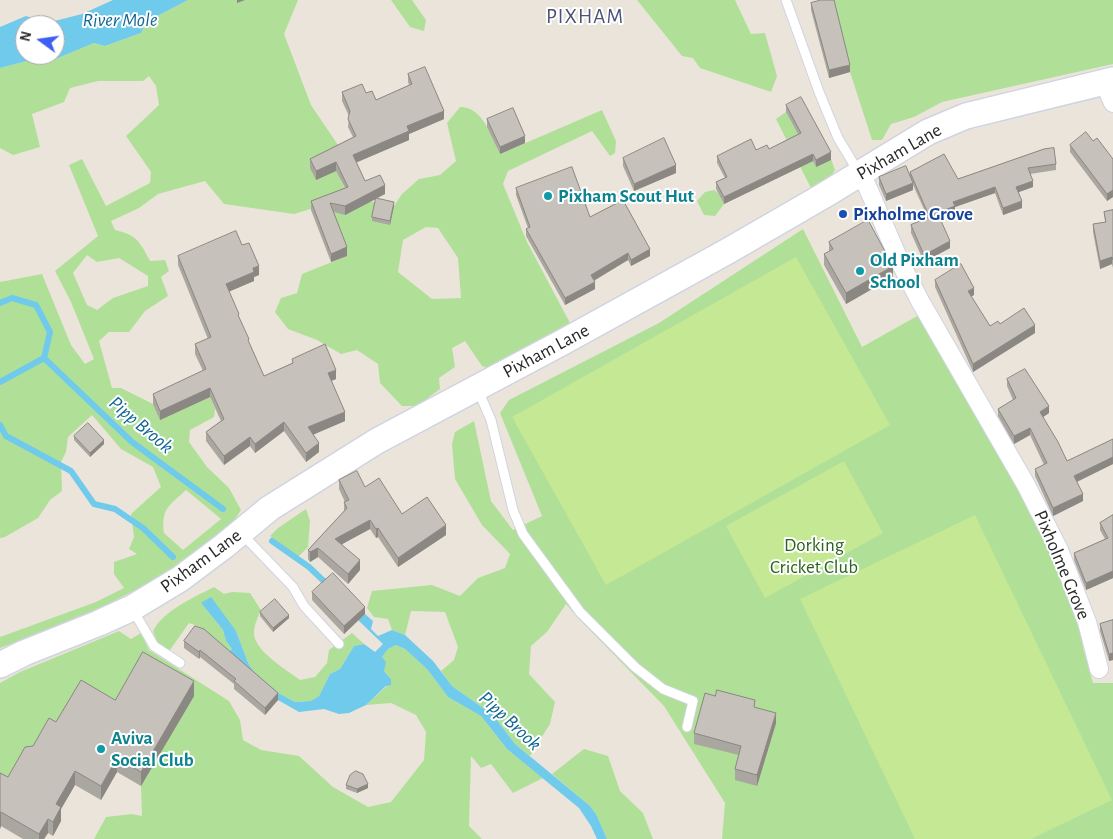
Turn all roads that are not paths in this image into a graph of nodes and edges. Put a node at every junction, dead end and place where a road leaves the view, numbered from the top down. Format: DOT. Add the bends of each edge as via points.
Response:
graph roads {
  1 [pos="786,0"];
  2 [pos="1110,88"];
  3 [pos="859,174"];
  4 [pos="477,388"];
  5 [pos="240,532"];
  6 [pos="132,608"];
  7 [pos="339,644"];
  8 [pos="180,663"];
  9 [pos="0,665"];
  10 [pos="1099,669"];
  11 [pos="687,728"];
  1 -- 3 [label="lane" via="822,100"];
  2 -- 3 [label="main road, Pixham Lane" via="966,116 928,132"];
  3 -- 4 [label="main road, Pixham Lane" via="728,251"];
  3 -- 10 [label="street, Pixholme Grove" via="900,264 1059,550 1087,622"];
  4 -- 5 [label="main road, Pixham Lane" via="377,441 270,508"];
  4 -- 11 [label="lane" via="491,420 513,510 523,534 580,612 628,660 663,689 693,701"];
  5 -- 6 [label="main road, Pixham Lane" via="180,579"];
  5 -- 7 [label="lane" via="293,587 304,606"];
  6 -- 8 [label="lane" via="154,646"];
  6 -- 9 [label="main road, Pixham Lane"];
}
